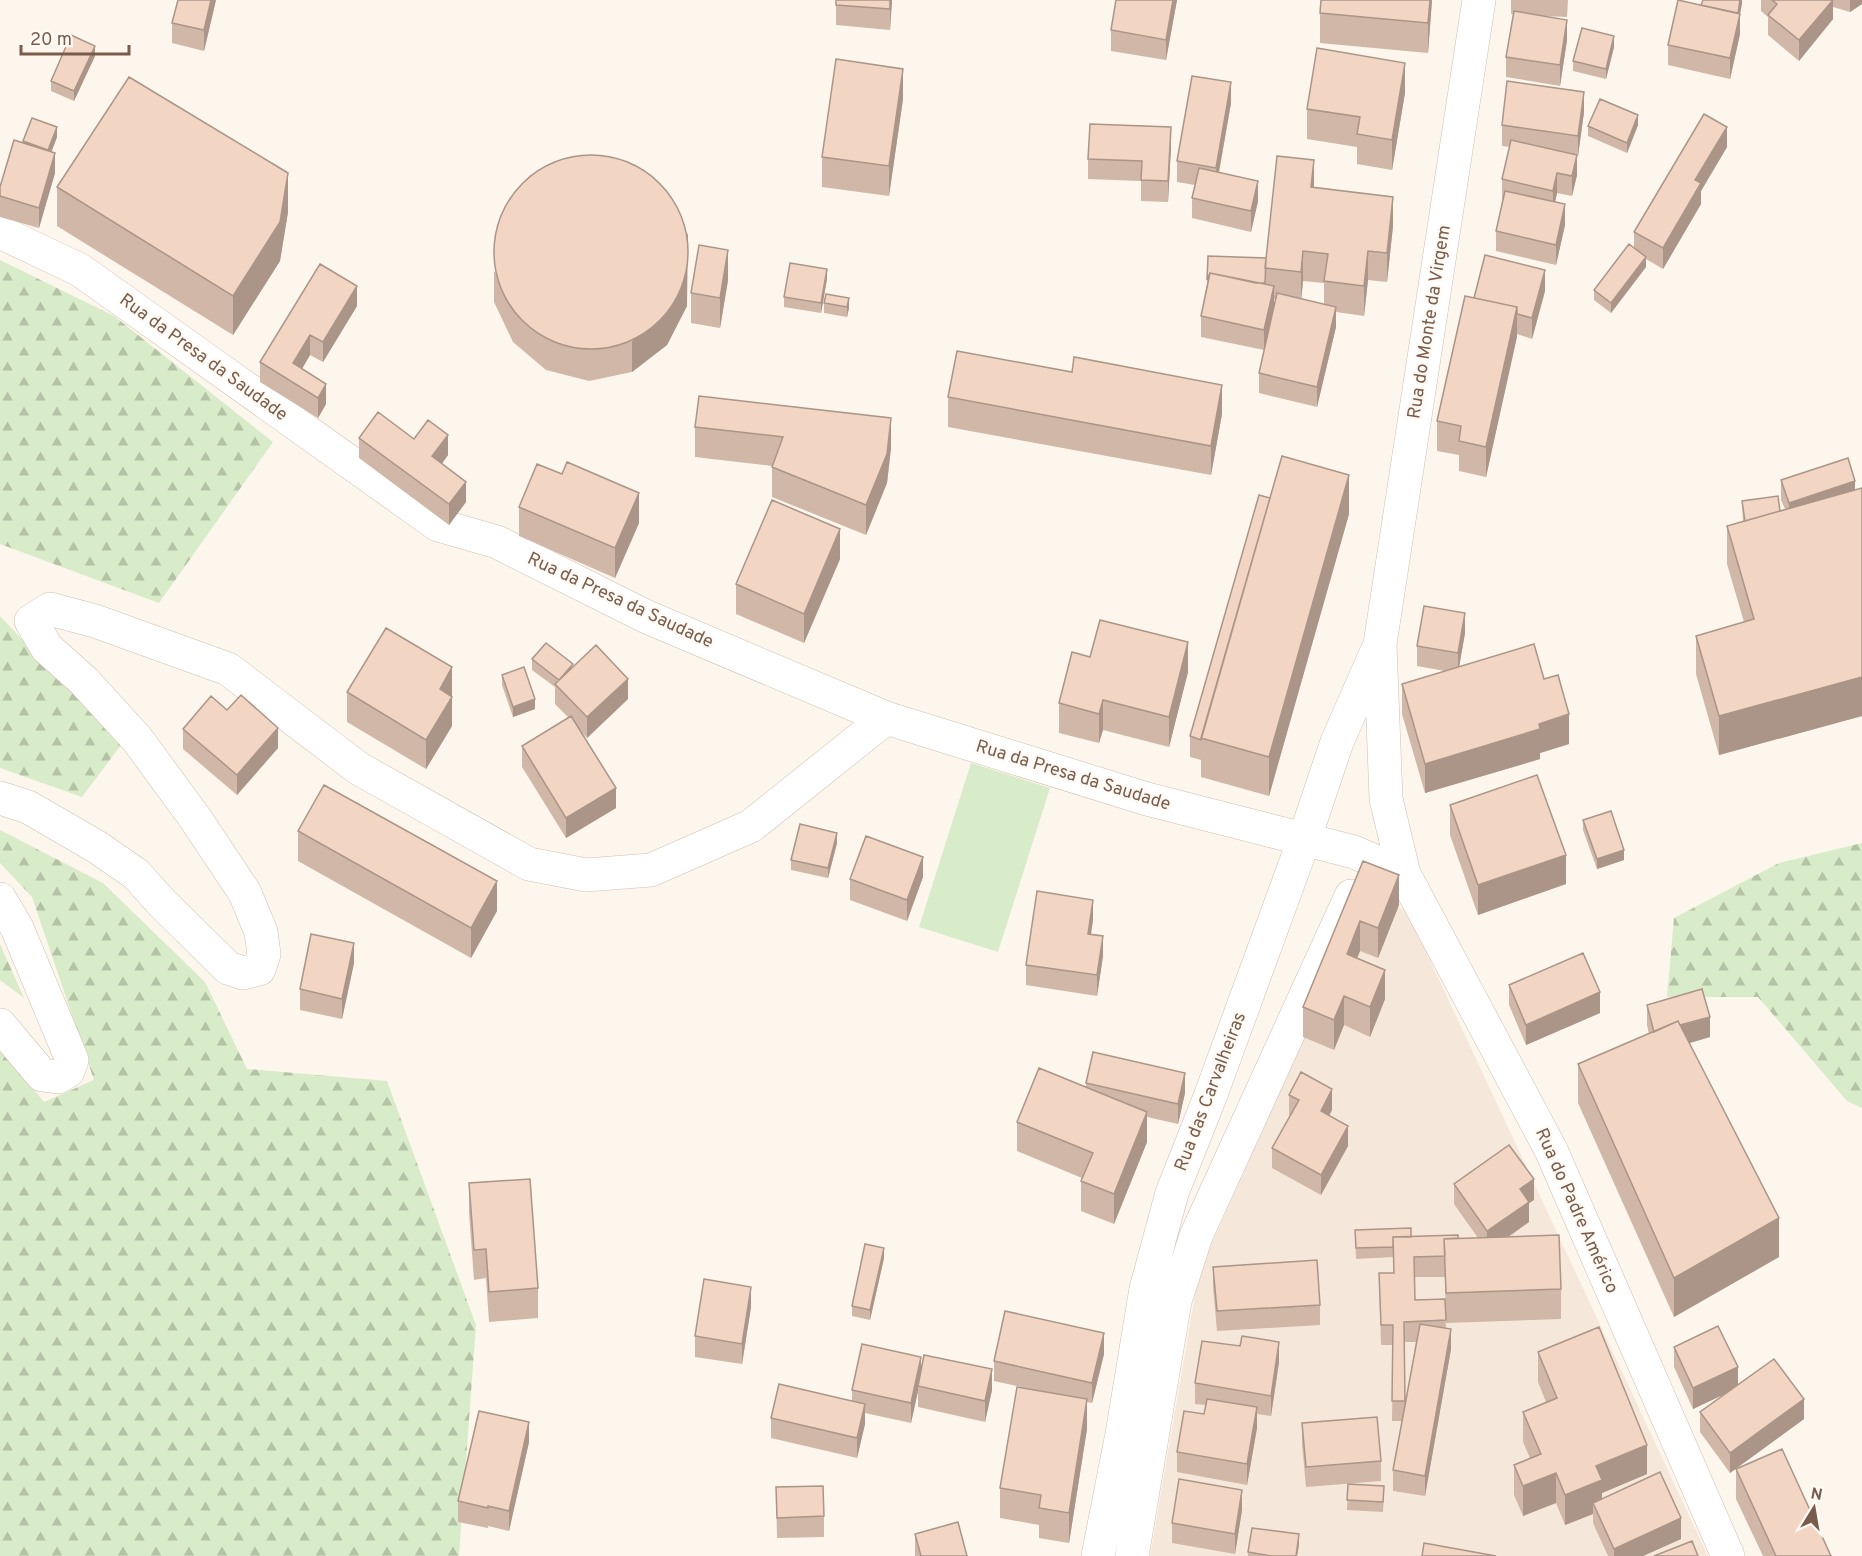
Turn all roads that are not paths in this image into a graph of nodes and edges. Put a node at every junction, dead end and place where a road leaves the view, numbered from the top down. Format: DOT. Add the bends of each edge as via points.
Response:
graph roads {
  1 [pos="1479,0"];
  2 [pos="0,232"];
  3 [pos="1380,644"];
  4 [pos="886,718"];
  5 [pos="0,798"];
  6 [pos="1386,799"];
  7 [pos="1304,840"];
  8 [pos="1370,860"];
  9 [pos="1404,874"];
  10 [pos="0,899"];
  11 [pos="0,1025"];
  12 [pos="1151,1352"];
  13 [pos="1098,1556"];
  14 [pos="1132,1556"];
  15 [pos="1728,1556"];
  1 -- 3 [label="street, Rua do Monte da Virgem"];
  2 -- 4 [label="street, Rua da Presa da Saudade" via="80,270 438,525 497,542 647,617"];
  3 -- 6 [label="street"];
  3 -- 7 [label="street, Rua das Carvalheiras" via="1337,742"];
  4 -- 5 [label="street" via="751,826 651,870 586,875 529,864 358,768 228,669 96,621 50,609 31,621 47,648 84,681 137,739 245,893 261,932 264,954 259,969 243,973 228,968 136,874 28,807"];
  4 -- 7 [label="street, Rua da Presa da Saudade" via="1146,799"];
  6 -- 8 [label="street, Rua das Carvalheiras"];
  6 -- 9 [label="street, Rua do Padre Américo"];
  7 -- 8 [label="street, Rua da Presa da Saudade" via="1354,852"];
  7 -- 12 [label="street, Rua das Carvalheiras" via="1172,1193 1146,1290"];
  8 -- 9 [label="street, Rua da Presa da Saudade"];
  8 -- 12 [label="street, Rua das Carvalheiras" via="1196,1236 1175,1301"];
  9 -- 15 [label="street, Rua do Padre Américo" via="1551,1149"];
  10 -- 11 [label="street" via="17,928 72,1060 68,1071 58,1077 42,1076"];
  12 -- 13 [label="street, Rua das Carvalheiras" via="1122,1434"];
  12 -- 14 [label="street, Rua das Carvalheiras"];
}
